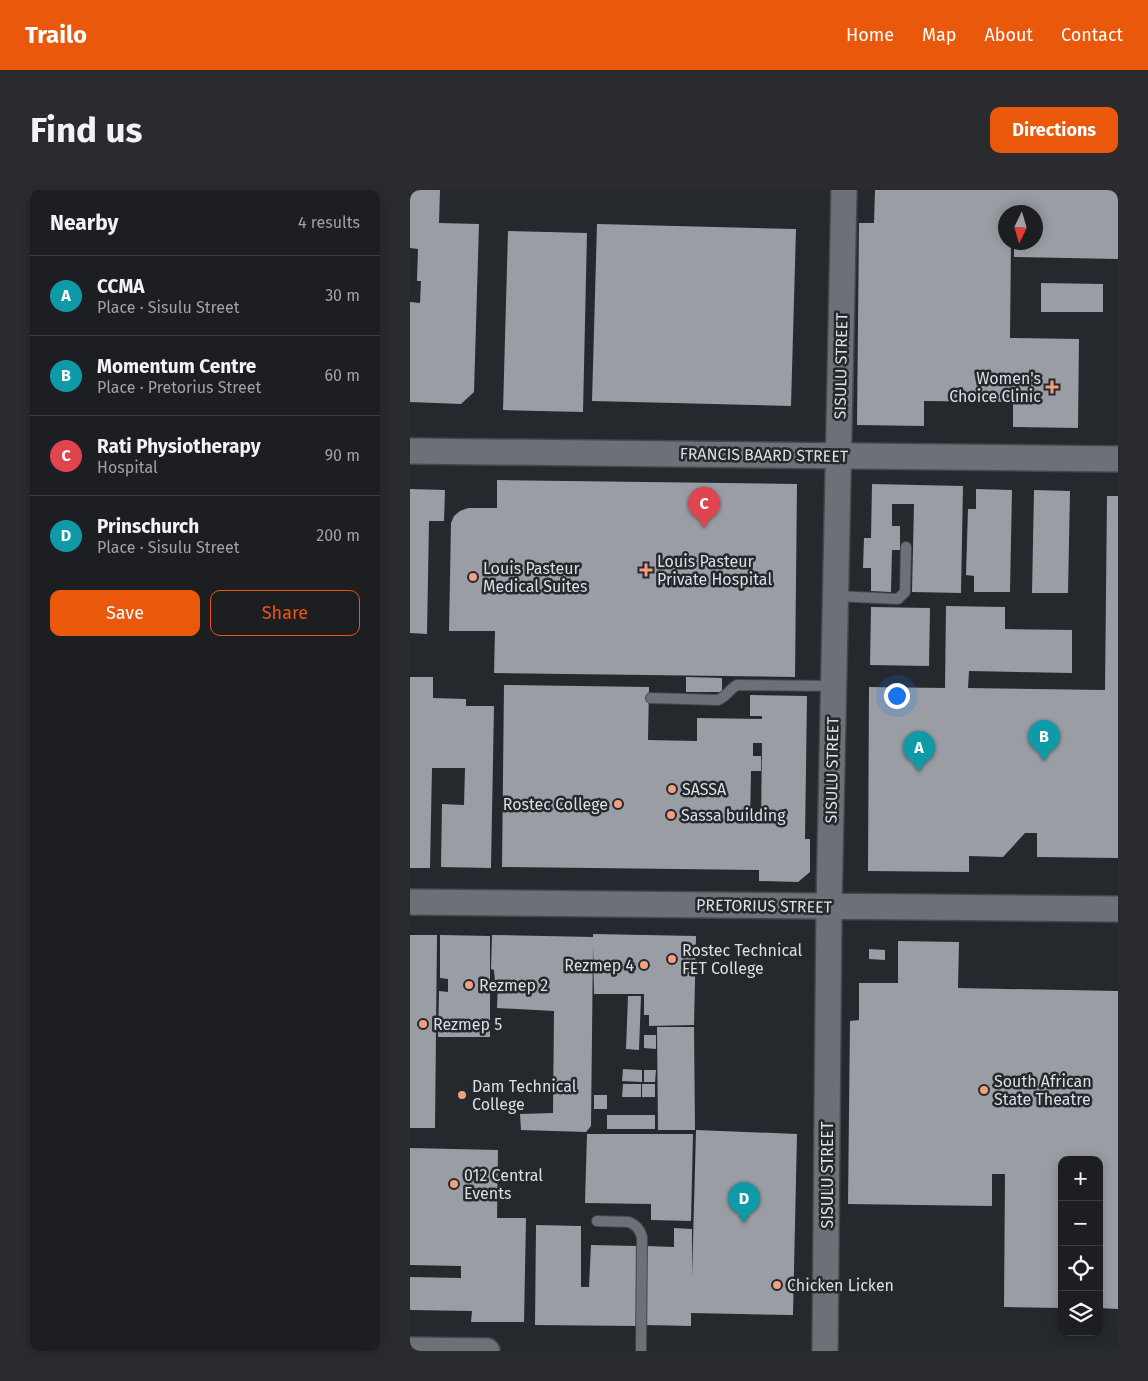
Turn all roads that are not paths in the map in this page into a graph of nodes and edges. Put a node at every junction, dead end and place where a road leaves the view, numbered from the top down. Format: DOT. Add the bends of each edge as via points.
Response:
graph roads {
  1 [pos="844,190"];
  2 [pos="410,451"];
  3 [pos="839,456"];
  4 [pos="1118,459"];
  5 [pos="906,547"];
  6 [pos="836,596"];
  7 [pos="834,686"];
  8 [pos="651,698"];
  9 [pos="410,902"];
  10 [pos="829,906"];
  11 [pos="1118,909"];
  12 [pos="597,1221"];
  13 [pos="410,1350"];
  14 [pos="487,1351"];
  15 [pos="641,1351"];
  16 [pos="825,1351"];
  1 -- 3 [label="street, SISULU STREET"];
  2 -- 3 [label="street, FRANCIS BAARD STREET"];
  3 -- 4 [label="street, FRANCIS BAARD STREET"];
  3 -- 6 [label="street, SISULU STREET"];
  5 -- 6 [label="lane" via="904,592 898,599"];
  6 -- 7 [label="street, SISULU STREET"];
  7 -- 8 [label="lane" via="737,685 718,700"];
  7 -- 10 [label="street, SISULU STREET"];
  9 -- 10 [label="street, PRETORIUS STREET"];
  10 -- 11 [label="street, PRETORIUS STREET"];
  10 -- 16 [label="street, SISULU STREET"];
  12 -- 15 [label="lane" via="629,1222 640,1231"];
  13 -- 14 [label="street"];
}
